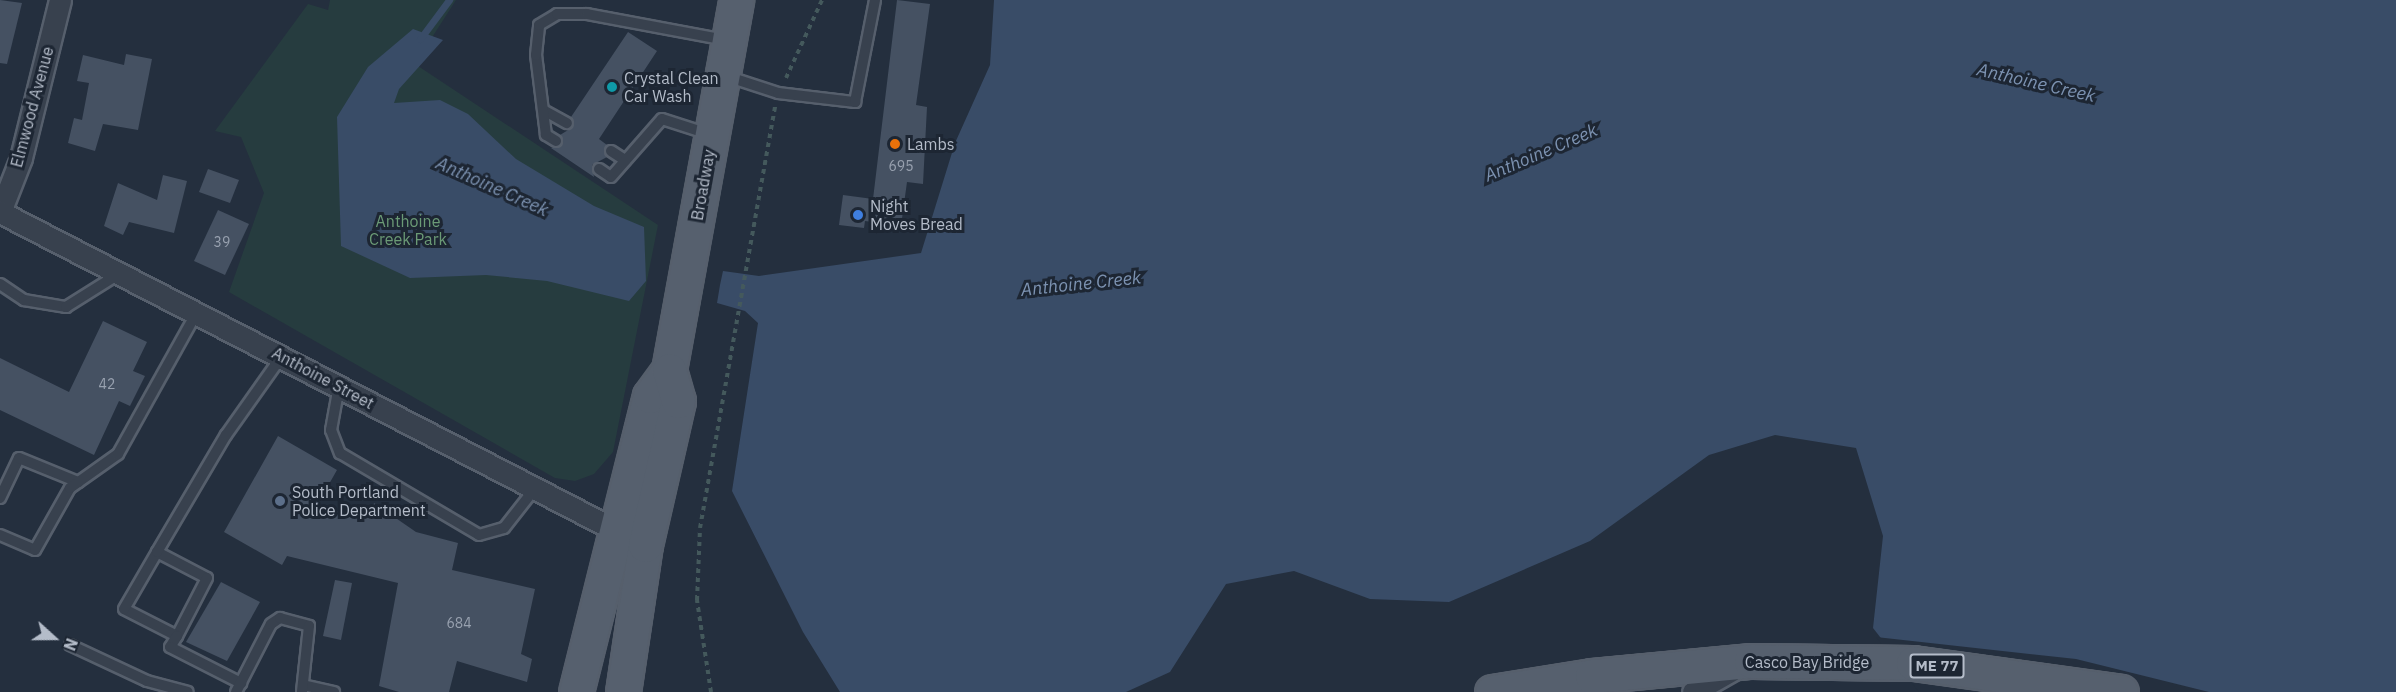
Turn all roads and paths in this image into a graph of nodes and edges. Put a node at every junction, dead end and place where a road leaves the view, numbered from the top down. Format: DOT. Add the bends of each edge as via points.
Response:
graph roads {
  1 [pos="60,0"];
  2 [pos="736,0"];
  3 [pos="822,0"];
  4 [pos="875,0"];
  5 [pos="729,41"];
  6 [pos="722,75"];
  7 [pos="785,79"];
  8 [pos="776,103"];
  9 [pos="545,111"];
  10 [pos="567,123"];
  11 [pos="711,134"];
  12 [pos="556,141"];
  13 [pos="611,151"];
  14 [pos="625,160"];
  15 [pos="599,169"];
  16 [pos="0,212"];
  17 [pos="120,273"];
  18 [pos="0,284"];
  19 [pos="197,312"];
  20 [pos="282,356"];
  21 [pos="669,370"];
  22 [pos="339,385"];
  23 [pos="78,482"];
  24 [pos="533,491"];
  25 [pos="0,498"];
  26 [pos="615,530"];
  27 [pos="0,535"];
  28 [pos="645,545"];
  29 [pos="157,552"];
  30 [pos="177,636"];
  31 [pos="70,645"];
  32 [pos="1751,661"];
  33 [pos="239,687"];
  34 [pos="302,688"];
  35 [pos="188,692"];
  36 [pos="334,692"];
  37 [pos="576,692"];
  38 [pos="623,692"];
  39 [pos="711,692"];
  40 [pos="1492,692"];
  41 [pos="1693,692"];
  42 [pos="2121,692"];
  1 -- 16 [label="street, Elmwood Avenue" via="21,158"];
  2 -- 5 [label="main road, Broadway"];
  3 -- 7 [label="path"];
  4 -- 6 [label="lane" via="855,102 778,93"];
  5 -- 6 [label="main road, Broadway"];
  5 -- 9 [label="lane" via="587,14 557,14 539,25 536,55"];
  6 -- 11 [label="main road, Broadway"];
  8 -- 39 [label="path" via="744,262 700,528 697,600"];
  9 -- 10 [label="lane"];
  9 -- 12 [label="lane" via="546,135"];
  11 -- 14 [label="lane" via="662,119"];
  11 -- 21 [label="main road, Broadway"];
  13 -- 14 [label="lane"];
  14 -- 15 [label="lane" via="611,177"];
  16 -- 17 [label="street, Anthoine Street"];
  17 -- 18 [label="lane" via="66,307 24,300"];
  17 -- 19 [label="street, Anthoine Street"];
  19 -- 20 [label="street, Anthoine Street"];
  19 -- 23 [label="lane" via="118,454"];
  20 -- 22 [label="street, Anthoine Street"];
  20 -- 29 [label="lane" via="226,435"];
  21 -- 26 [label="main road, Broadway" via="650,396"];
  21 -- 28 [label="main road, Broadway" via="678,401"];
  22 -- 24 [label="street, Anthoine Street"];
  22 -- 24 [label="lane" via="331,430 340,453 479,535 504,528"];
  23 -- 25 [label="lane" via="19,458"];
  23 -- 27 [label="lane" via="35,550"];
  24 -- 26 [label="street, Anthoine Street"];
  26 -- 28 [label="street, Anthoine Street"];
  26 -- 37 [label="main road, Broadway"];
  28 -- 38 [label="main road, Broadway"];
  29 -- 30 [label="lane" via="207,578"];
  29 -- 30 [label="lane" via="124,609"];
  30 -- 33 [label="lane" via="170,647"];
  31 -- 35 [label="lane" via="147,681"];
  32 -- 40 [label="main road, Casco Bay Bridge / ME 77"];
  32 -- 41 [label="street"];
  32 -- 42 [label="main road, Casco Bay Bridge / ME 77" via="1913,663"];
  33 -- 34 [label="lane" via="271,624 280,618 309,626"];
  34 -- 36 [label="lane"];
}
